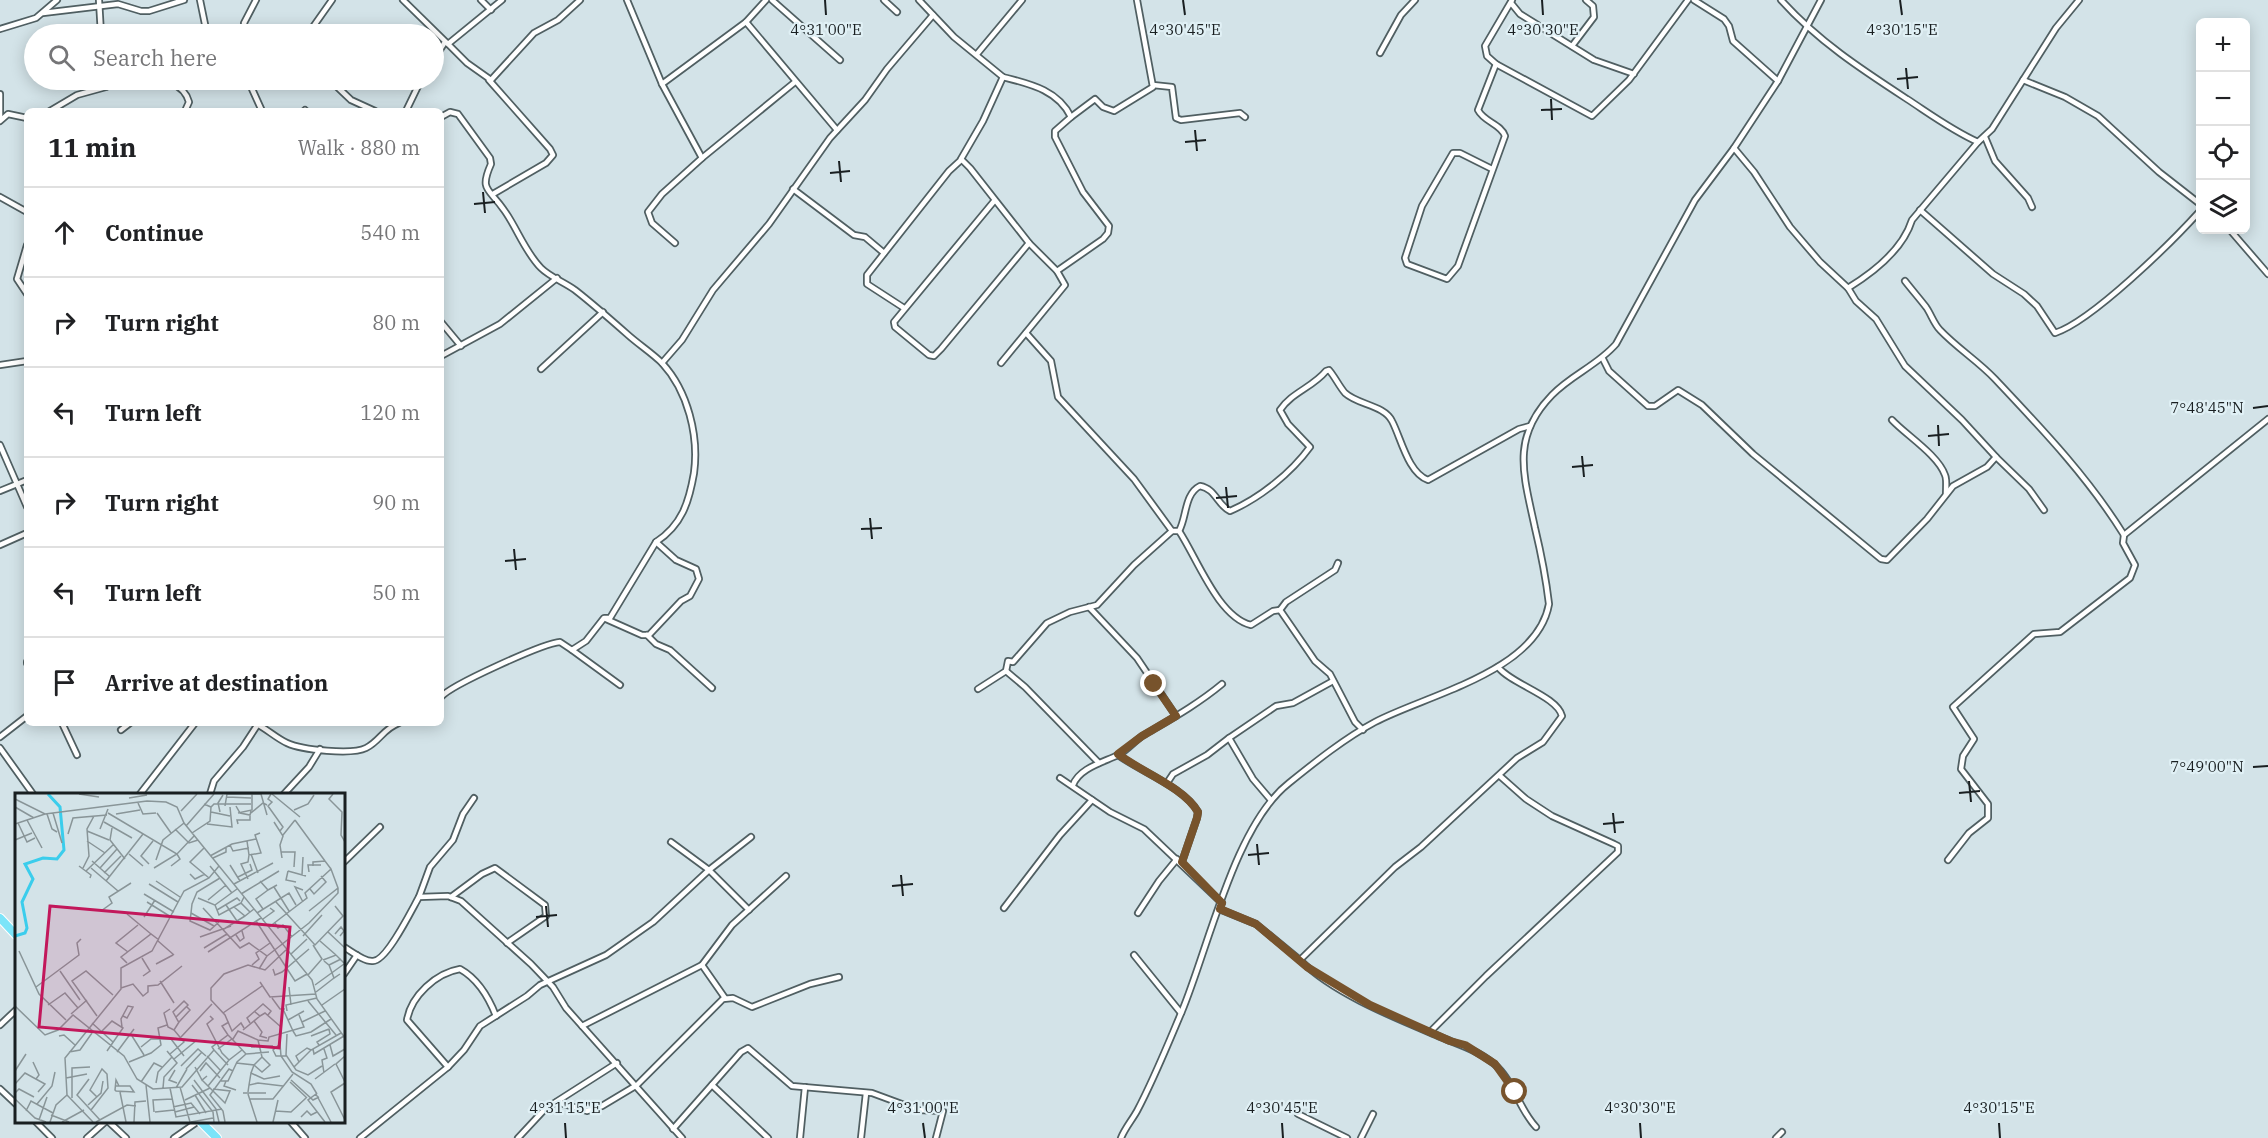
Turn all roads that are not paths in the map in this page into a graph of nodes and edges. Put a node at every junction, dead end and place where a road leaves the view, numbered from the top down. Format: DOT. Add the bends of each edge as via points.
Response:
graph roads {
  1 [pos="57,0"];
  2 [pos="183,0"];
  3 [pos="200,0"];
  4 [pos="256,0"];
  5 [pos="332,0"];
  6 [pos="403,0"];
  7 [pos="481,0"];
  8 [pos="502,0"];
  9 [pos="580,0"];
  10 [pos="627,0"];
  11 [pos="766,0"];
  12 [pos="772,0"];
  13 [pos="785,0"];
  14 [pos="884,0"];
  15 [pos="919,0"];
  16 [pos="1022,0"];
  17 [pos="1137,0"];
  18 [pos="1415,0"];
  19 [pos="1586,0"];
  20 [pos="1688,0"];
  21 [pos="1694,0"];
  22 [pos="1781,0"];
  23 [pos="1821,0"];
  24 [pos="2079,0"];
  25 [pos="1512,1"];
  26 [pos="99,3"];
  27 [pos="779,5"];
  28 [pos="491,10"];
  29 [pos="897,12"];
  30 [pos="43,13"];
  31 [pos="933,15"];
  32 [pos="746,22"];
  33 [pos="100,24"];
  34 [pos="205,24"];
  35 [pos="244,24"];
  36 [pos="315,24"];
  37 [pos="428,24"];
  38 [pos="1806,27"];
  39 [pos="0,29"];
  40 [pos="444,40"];
  41 [pos="447,43"];
  42 [pos="1572,46"];
  43 [pos="444,47"];
  44 [pos="1380,53"];
  45 [pos="976,54"];
  46 [pos="840,60"];
  47 [pos="1496,64"];
  48 [pos="1634,74"];
  49 [pos="1003,77"];
  50 [pos="489,80"];
  51 [pos="2023,80"];
  52 [pos="1778,81"];
  53 [pos="795,82"];
  54 [pos="662,84"];
  55 [pos="1153,85"];
  56 [pos="95,90"];
  57 [pos="184,90"];
  58 [pos="253,90"];
  59 [pos="342,90"];
  60 [pos="416,90"];
  61 [pos="0,94"];
  62 [pos="55,108"];
  63 [pos="186,108"];
  64 [pos="261,108"];
  65 [pos="368,108"];
  66 [pos="407,108"];
  67 [pos="444,115"];
  68 [pos="24,117"];
  69 [pos="1071,117"];
  70 [pos="1245,117"];
  71 [pos="0,121"];
  72 [pos="837,130"];
  73 [pos="1985,137"];
  74 [pos="1978,142"];
  75 [pos="1734,148"];
  76 [pos="702,158"];
  77 [pos="961,160"];
  78 [pos="1492,169"];
  79 [pos="793,189"];
  80 [pos="493,194"];
  81 [pos="0,197"];
  82 [pos="995,200"];
  83 [pos="2196,201"];
  84 [pos="2032,207"];
  85 [pos="24,210"];
  86 [pos="1920,210"];
  87 [pos="2196,215"];
  88 [pos="2233,234"];
  89 [pos="675,243"];
  90 [pos="1029,243"];
  91 [pos="884,253"];
  92 [pos="24,254"];
  93 [pos="1057,271"];
  94 [pos="2268,274"];
  95 [pos="557,278"];
  96 [pos="1905,281"];
  97 [pos="1848,288"];
  98 [pos="24,290"];
  99 [pos="904,308"];
  100 [pos="603,312"];
  101 [pos="444,326"];
  102 [pos="1026,333"];
  103 [pos="461,346"];
  104 [pos="444,354"];
  105 [pos="1603,359"];
  106 [pos="24,361"];
  107 [pos="662,363"];
  108 [pos="1001,363"];
  109 [pos="0,365"];
  110 [pos="541,369"];
  111 [pos="2268,419"];
  112 [pos="1892,420"];
  113 [pos="1530,426"];
  114 [pos="0,445"];
  115 [pos="1996,457"];
  116 [pos="24,482"];
  117 [pos="18,485"];
  118 [pos="0,491"];
  119 [pos="1946,494"];
  120 [pos="24,500"];
  121 [pos="2044,510"];
  122 [pos="1172,531"];
  123 [pos="1179,531"];
  124 [pos="24,534"];
  125 [pos="2124,535"];
  126 [pos="656,542"];
  127 [pos="0,544"];
  128 [pos="1338,563"];
  129 [pos="1089,607"];
  130 [pos="1280,610"];
  131 [pos="604,618"];
  132 [pos="647,635"];
  133 [pos="572,650"];
  134 [pos="1498,667"];
  135 [pos="1006,671"];
  136 [pos="1333,681"];
  137 [pos="1222,684"];
  138 [pos="620,685"];
  139 [pos="712,688"];
  140 [pos="978,689"];
  141 [pos="444,694"];
  142 [pos="1176,716"];
  143 [pos="24,718"];
  144 [pos="63,726"];
  145 [pos="126,726"];
  146 [pos="193,726"];
  147 [pos="256,726"];
  148 [pos="260,726"];
  149 [pos="391,726"];
  150 [pos="121,730"];
  151 [pos="1363,730"];
  152 [pos="0,737"];
  153 [pos="1228,738"];
  154 [pos="0,748"];
  155 [pos="320,749"];
  156 [pos="1118,754"];
  157 [pos="77,755"];
  158 [pos="1099,763"];
  159 [pos="1500,776"];
  160 [pos="1060,778"];
  161 [pos="1167,783"];
  162 [pos="1073,785"];
  163 [pos="32,793"];
  164 [pos="142,793"];
  165 [pos="211,793"];
  166 [pos="286,793"];
  167 [pos="474,798"];
  168 [pos="1270,799"];
  169 [pos="1092,800"];
  170 [pos="380,827"];
  171 [pos="751,837"];
  172 [pos="671,842"];
  173 [pos="1180,860"];
  174 [pos="1947,860"];
  175 [pos="345,861"];
  176 [pos="709,870"];
  177 [pos="786,876"];
  178 [pos="419,897"];
  179 [pos="451,897"];
  180 [pos="1222,903"];
  181 [pos="1004,908"];
  182 [pos="1220,909"];
  183 [pos="748,910"];
  184 [pos="1138,913"];
  185 [pos="0,918"];
  186 [pos="15,931"];
  187 [pos="507,943"];
  188 [pos="345,948"];
  189 [pos="357,955"];
  190 [pos="1134,955"];
  191 [pos="1300,960"];
  192 [pos="702,965"];
  193 [pos="345,973"];
  194 [pos="839,976"];
  195 [pos="548,983"];
  196 [pos="725,998"];
  197 [pos="15,1011"];
  198 [pos="1181,1013"];
  199 [pos="496,1017"];
  200 [pos="0,1025"];
  201 [pos="582,1026"];
  202 [pos="1430,1032"];
  203 [pos="617,1064"];
  204 [pos="448,1067"];
  205 [pos="637,1085"];
  206 [pos="712,1085"];
  207 [pos="805,1087"];
  208 [pos="0,1089"];
  209 [pos="866,1093"];
  210 [pos="557,1102"];
  211 [pos="15,1103"];
  212 [pos="1298,1114"];
  213 [pos="1373,1114"];
  214 [pos="37,1123"];
  215 [pos="106,1123"];
  216 [pos="108,1123"];
  217 [pos="197,1123"];
  218 [pos="200,1123"];
  219 [pos="292,1123"];
  220 [pos="1536,1127"];
  221 [pos="673,1129"];
  222 [pos="1782,1132"];
  223 [pos="1122,1136"];
  224 [pos="52,1138"];
  225 [pos="87,1138"];
  226 [pos="126,1138"];
  227 [pos="174,1138"];
  228 [pos="217,1138"];
  229 [pos="305,1138"];
  230 [pos="360,1138"];
  231 [pos="519,1138"];
  232 [pos="682,1138"];
  233 [pos="768,1138"];
  234 [pos="800,1138"];
  235 [pos="861,1138"];
  236 [pos="936,1138"];
  237 [pos="1129,1138"];
  238 [pos="1347,1138"];
  239 [pos="1361,1138"];
  240 [pos="1776,1138"];
  1 -- 30 [label="street"];
  2 -- 26 [label="street" via="141,11"];
  3 -- 34 [label="street"];
  4 -- 35 [label="street"];
  5 -- 36 [label="street"];
  6 -- 37 [label="street"];
  7 -- 28 [label="street"];
  8 -- 28 [label="street"];
  9 -- 50 [label="street" via="558,20 534,33"];
  10 -- 54 [label="street"];
  11 -- 32 [label="street"];
  12 -- 27 [label="street"];
  13 -- 27 [label="street"];
  14 -- 29 [label="street"];
  15 -- 31 [label="street"];
  16 -- 45 [label="street"];
  17 -- 55 [label="street"];
  18 -- 44 [label="street" via="1401,15"];
  19 -- 42 [label="street" via="1593,6 1594,17"];
  20 -- 48 [label="street"];
  21 -- 52 [label="street" via="1724,20 1732,41"];
  22 -- 38 [label="street"];
  23 -- 38 [label="street"];
  24 -- 51 [label="street"];
  25 -- 42 [label="street" via="1520,14"];
  25 -- 47 [label="street" via="1485,46 1487,56"];
  26 -- 30 [label="street"];
  26 -- 33 [label="street"];
  27 -- 46 [label="street"];
  28 -- 41 [label="street"];
  30 -- 39 [label="street"];
  31 -- 45 [label="street"];
  31 -- 72 [label="street"];
  32 -- 53 [label="street"];
  32 -- 54 [label="street"];
  38 -- 52 [label="street"];
  38 -- 74 [label="street" via="1847,60"];
  40 -- 41 [label="street"];
  41 -- 43 [label="street"];
  41 -- 50 [label="street"];
  42 -- 48 [label="street" via="1594,60"];
  45 -- 49 [label="street"];
  47 -- 48 [label="street" via="1592,116"];
  47 -- 78 [label="street" via="1478,110 1505,133"];
  49 -- 69 [label="street" via="1035,85 1062,101"];
  49 -- 77 [label="street"];
  50 -- 80 [label="street" via="553,155"];
  51 -- 73 [label="street"];
  51 -- 83 [label="street" via="2098,116"];
  52 -- 75 [label="street"];
  53 -- 72 [label="street"];
  53 -- 76 [label="street"];
  54 -- 76 [label="street"];
  55 -- 69 [label="street" via="1114,111 1095,99"];
  55 -- 70 [label="street" via="1172,87 1176,118 1181,120 1240,112"];
  56 -- 62 [label="street"];
  57 -- 63 [label="street" via="189,102"];
  58 -- 64 [label="street"];
  59 -- 65 [label="street" via="351,100"];
  60 -- 66 [label="street"];
  61 -- 71 [label="street"];
  67 -- 80 [label="street" via="458,114 490,158 484,180"];
  68 -- 71 [label="street" via="8,114"];
  69 -- 93 [label="street" via="1055,131 1055,137 1083,192 1108,226 1108,233"];
  72 -- 79 [label="street"];
  73 -- 74 [label="street"];
  73 -- 84 [label="street" via="1995,161"];
  74 -- 86 [label="street"];
  75 -- 97 [label="street" via="1790,227"];
  75 -- 105 [label="street" via="1695,200 1627,328"];
  76 -- 89 [label="street" via="648,212 652,223"];
  77 -- 82 [label="street"];
  77 -- 91 [label="street"];
  78 -- 78 [label="street" via="1454,274 1447,279 1407,264 1405,258 1422,206 1453,153"];
  79 -- 91 [label="street"];
  79 -- 107 [label="street" via="713,290 682,340"];
  80 -- 95 [label="street" via="535,261"];
  81 -- 85 [label="street"];
  82 -- 90 [label="street"];
  82 -- 99 [label="street"];
  86 -- 87 [label="street" via="1993,274 2024,294 2055,333 2069,328 2102,301"];
  86 -- 97 [label="street" via="1887,258"];
  88 -- 94 [label="street"];
  90 -- 93 [label="street"];
  90 -- 99 [label="street" via="934,356 895,327 894,322"];
  91 -- 99 [label="street" via="866,282"];
  92 -- 98 [label="street" via="17,279"];
  93 -- 102 [label="street" via="1064,288"];
  95 -- 100 [label="street"];
  95 -- 103 [label="street" via="518,312"];
  96 -- 125 [label="street" via="1938,328 1996,379 2062,450 2087,479"];
  97 -- 115 [label="street" via="1876,319 1905,366"];
  100 -- 107 [label="street"];
  100 -- 110 [label="street"];
  101 -- 103 [label="street"];
  102 -- 108 [label="street"];
  102 -- 122 [label="street" via="1051,361 1058,397 1134,479"];
  103 -- 104 [label="street"];
  105 -- 113 [label="street" via="1552,394"];
  105 -- 119 [label="street" via="1609,371 1648,406 1655,406 1678,390 1702,405 1753,454 1881,559 1887,560 1917,531"];
  106 -- 109 [label="street"];
  107 -- 126 [label="street" via="680,390 696,440 697,459 689,503 667,535"];
  111 -- 125 [label="street"];
  112 -- 119 [label="street" via="1922,444 1946,475"];
  113 -- 123 [label="street" via="1428,480 1409,459 1392,420 1344,392 1326,371 1280,410 1309,444 1308,450 1277,481 1230,511 1213,491 1200,486 1194,489"];
  113 -- 134 [label="street" via="1524,445 1524,481 1549,604 1538,632"];
  114 -- 117 [label="street"];
  115 -- 119 [label="street"];
  115 -- 121 [label="street"];
  116 -- 117 [label="street"];
  117 -- 118 [label="street"];
  117 -- 120 [label="street"];
  122 -- 123 [label="street"];
  122 -- 129 [label="street" via="1097,605"];
  123 -- 130 [label="street" via="1211,586 1236,619 1251,625"];
  124 -- 127 [label="street"];
  125 -- 174 [label="street" via="2123,543 2135,565 2130,578 2060,632 2034,634 1953,707 1974,739 1963,756 1961,769 1988,804 1988,818 1969,833"];
  126 -- 131 [label="street" via="610,618"];
  126 -- 132 [label="street" via="679,562 696,569 699,579 690,596"];
  128 -- 130 [label="street" via="1335,570"];
  129 -- 135 [label="street" via="1047,623 1013,662 1008,661"];
  129 -- 142 [label="street" via="1137,658"];
  130 -- 136 [label="street"];
  131 -- 132 [label="street"];
  131 -- 133 [label="street" via="586,641"];
  132 -- 139 [label="street"];
  133 -- 138 [label="street"];
  133 -- 141 [label="street" via="560,642 540,646 454,685"];
  134 -- 151 [label="street"];
  134 -- 159 [label="street" via="1562,714 1543,742 1517,758"];
  135 -- 140 [label="street"];
  135 -- 158 [label="street"];
  136 -- 151 [label="street"];
  136 -- 153 [label="street" via="1293,704 1276,706"];
  137 -- 142 [label="street"];
  142 -- 156 [label="street"];
  143 -- 152 [label="street"];
  144 -- 157 [label="street"];
  145 -- 150 [label="street"];
  146 -- 164 [label="street"];
  147 -- 165 [label="street" via="214,781"];
  148 -- 155 [label="street" via="289,744"];
  149 -- 155 [label="street" via="364,749"];
  151 -- 168 [label="street"];
  153 -- 161 [label="street" via="1173,774"];
  153 -- 168 [label="street"];
  154 -- 163 [label="street"];
  155 -- 166 [label="street"];
  156 -- 158 [label="street"];
  156 -- 161 [label="street"];
  158 -- 162 [label="street"];
  159 -- 191 [label="street" via="1395,867"];
  159 -- 202 [label="street" via="1534,805 1618,846 1618,852"];
  160 -- 162 [label="street"];
  161 -- 173 [label="street" via="1198,812"];
  162 -- 169 [label="street"];
  167 -- 178 [label="street" via="453,840 430,867"];
  168 -- 180 [label="street" via="1251,828"];
  169 -- 173 [label="street" via="1144,829"];
  169 -- 181 [label="street"];
  170 -- 175 [label="street"];
  171 -- 176 [label="street"];
  172 -- 176 [label="street"];
  173 -- 180 [label="street"];
  173 -- 184 [label="street"];
  176 -- 183 [label="street"];
  176 -- 195 [label="street" via="653,922 606,955"];
  177 -- 183 [label="street"];
  178 -- 179 [label="street"];
  178 -- 189 [label="street" via="381,958 374,962"];
  179 -- 187 [label="street"];
  179 -- 187 [label="street" via="495,868 537,897 545,905 546,916"];
  180 -- 182 [label="street"];
  182 -- 191 [label="street" via="1256,924"];
  182 -- 198 [label="street"];
  183 -- 192 [label="street"];
  185 -- 186 [label="main road"];
  187 -- 195 [label="street"];
  188 -- 189 [label="street"];
  189 -- 193 [label="street"];
  190 -- 198 [label="street"];
  191 -- 202 [label="street" via="1370,1005"];
  192 -- 196 [label="street"];
  192 -- 201 [label="street"];
  194 -- 196 [label="street" via="752,1007"];
  195 -- 199 [label="street"];
  195 -- 201 [label="street"];
  196 -- 205 [label="street"];
  197 -- 200 [label="street"];
  198 -- 223 [label="street"];
  199 -- 204 [label="street" via="480,1026"];
  199 -- 204 [label="street" via="487,997 460,969 439,977 418,995 407,1020"];
  201 -- 203 [label="street"];
  202 -- 220 [label="street" via="1465,1045 1495,1064 1515,1092 1524,1115"];
  203 -- 205 [label="street"];
  203 -- 210 [label="street"];
  204 -- 230 [label="street"];
  205 -- 210 [label="street" via="593,1110"];
  205 -- 221 [label="street"];
  206 -- 207 [label="street" via="748,1048 787,1083"];
  206 -- 221 [label="street"];
  206 -- 233 [label="street"];
  207 -- 209 [label="street"];
  207 -- 234 [label="street"];
  208 -- 211 [label="street"];
  209 -- 235 [label="street"];
  209 -- 236 [label="street" via="918,1110 943,1111"];
  210 -- 231 [label="street"];
  212 -- 238 [label="street"];
  213 -- 239 [label="street"];
  214 -- 224 [label="street"];
  215 -- 225 [label="street"];
  216 -- 226 [label="street"];
  217 -- 227 [label="street"];
  218 -- 228 [label="main road"];
  219 -- 229 [label="street"];
  221 -- 232 [label="street"];
  222 -- 240 [label="street"];
  223 -- 237 [label="street"];
}
